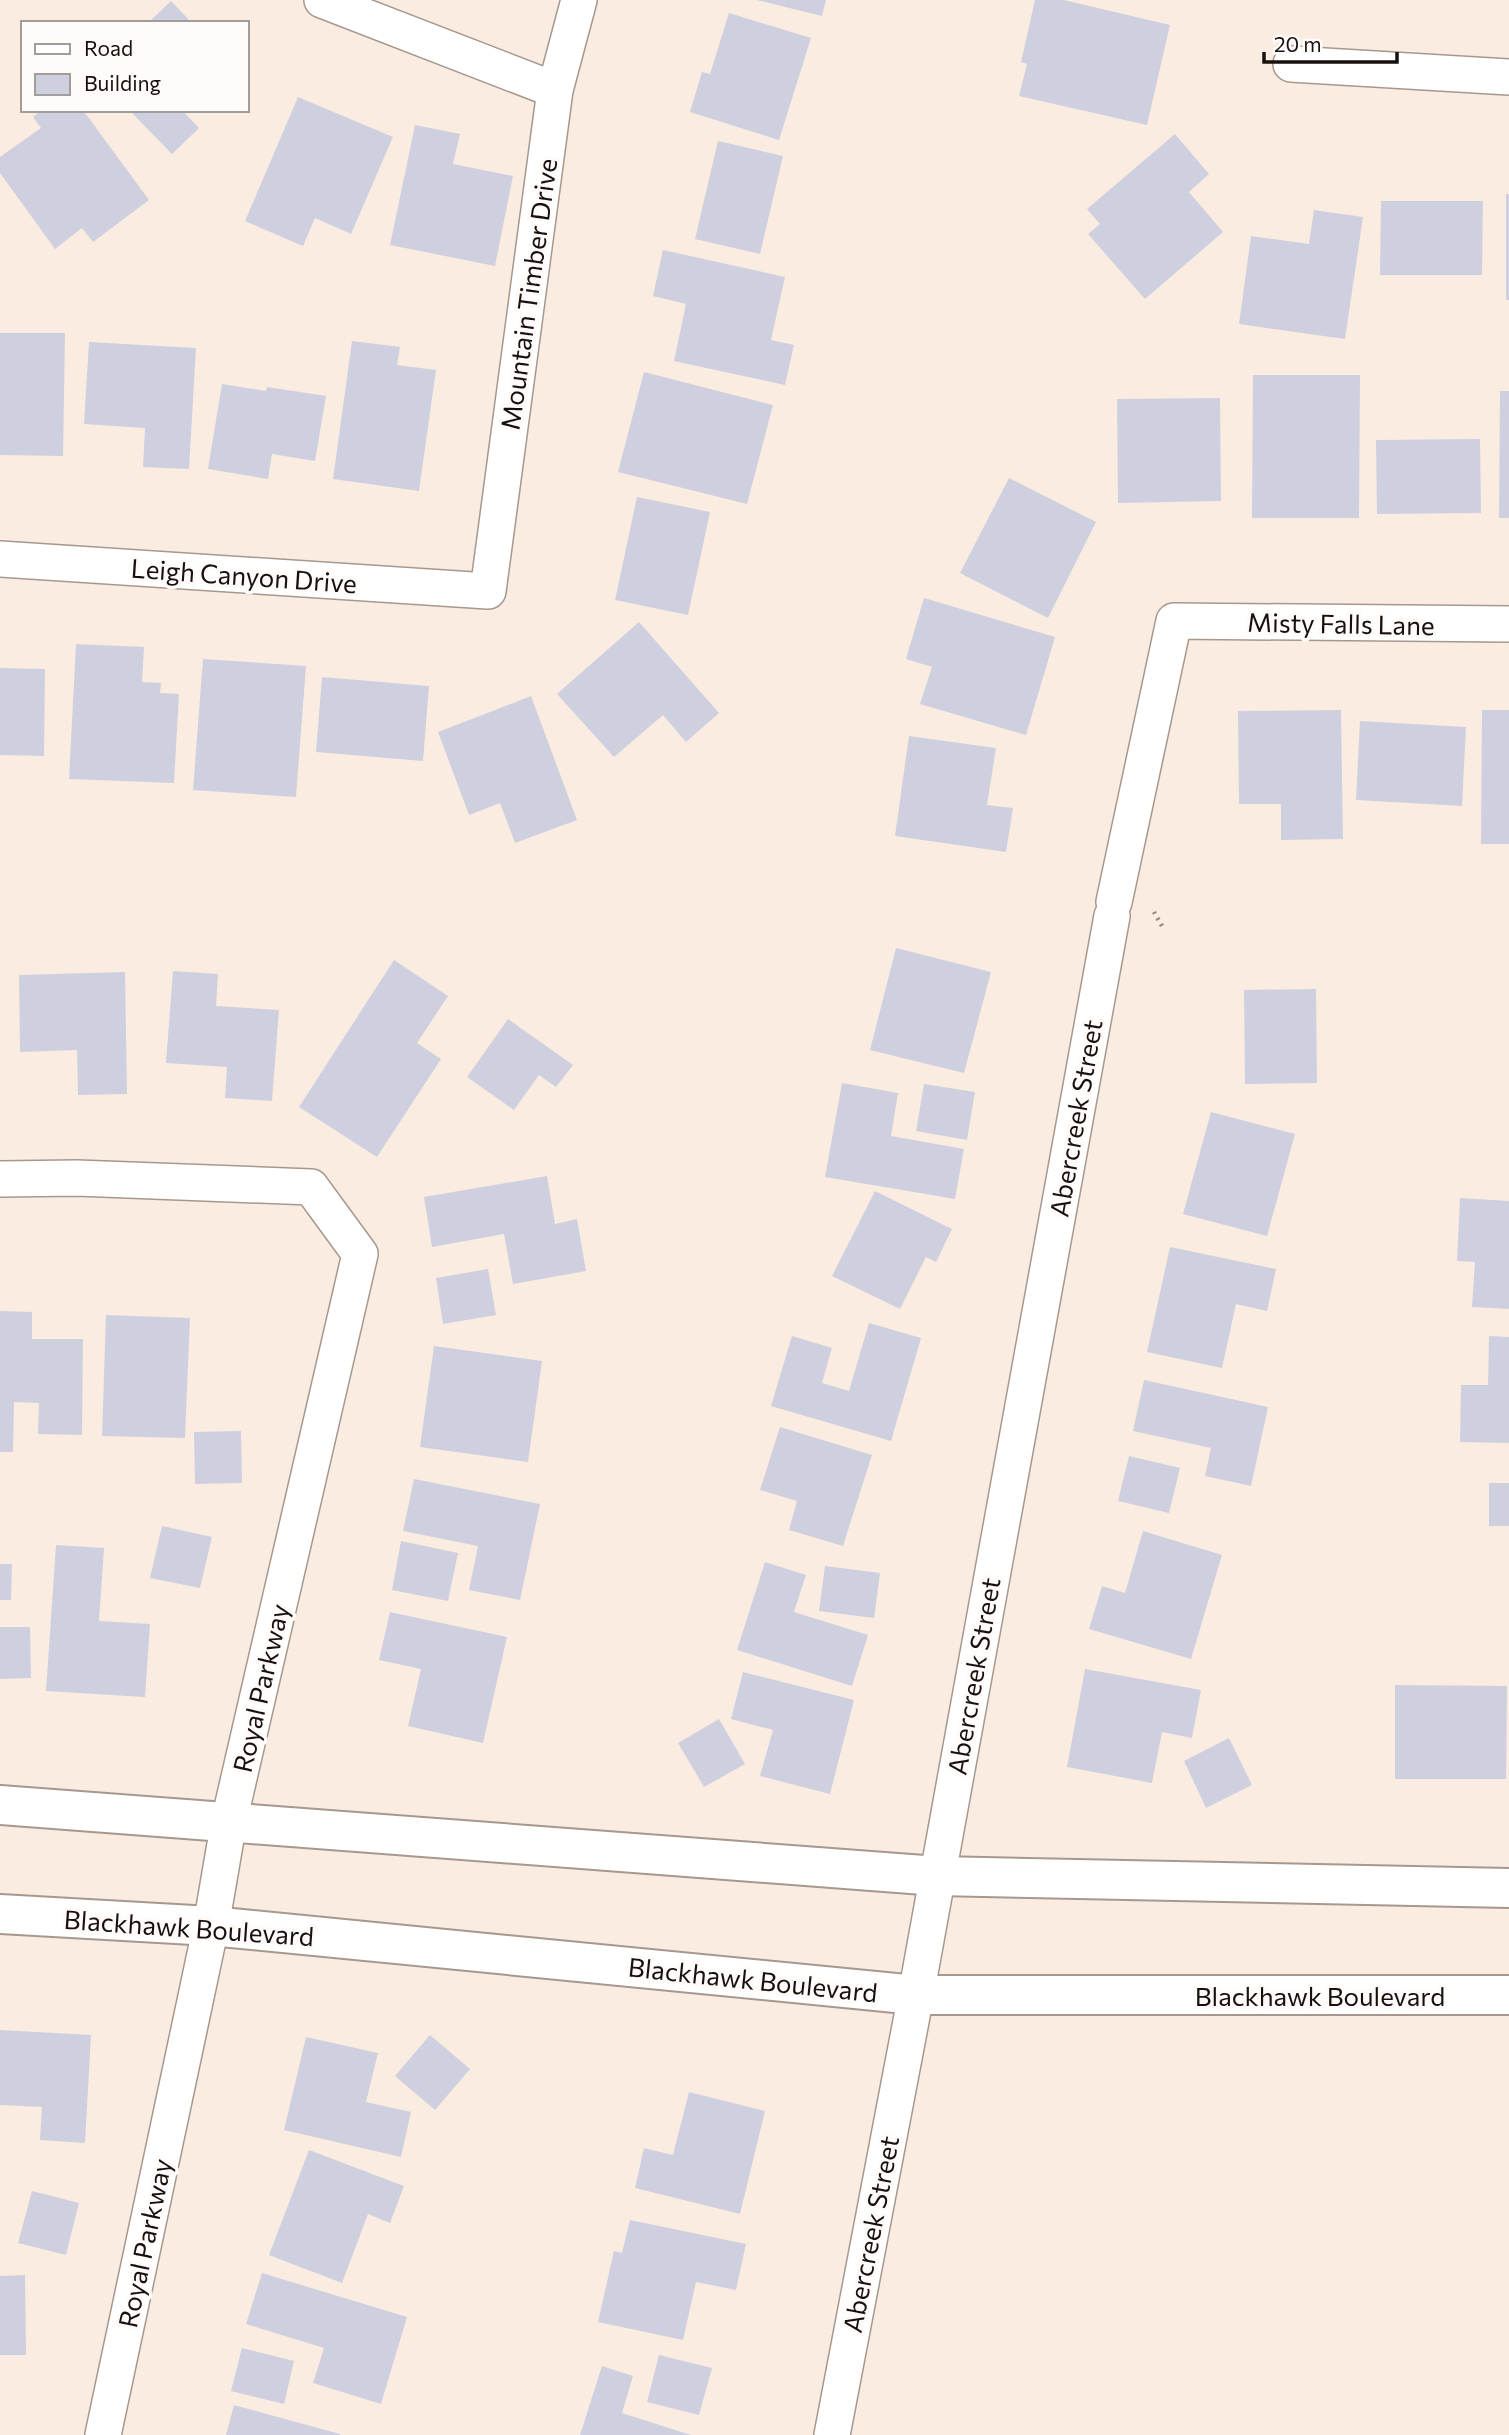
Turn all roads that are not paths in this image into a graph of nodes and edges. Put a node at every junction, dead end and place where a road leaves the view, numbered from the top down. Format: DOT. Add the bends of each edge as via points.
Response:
graph roads {
  1 [pos="322,0"];
  2 [pos="579,0"];
  3 [pos="1291,64"];
  4 [pos="1509,77"];
  5 [pos="555,90"];
  6 [pos="0,559"];
  7 [pos="488,591"];
  8 [pos="1174,621"];
  9 [pos="1509,624"];
  10 [pos="0,1179"];
  11 [pos="0,1805"];
  12 [pos="229,1821"];
  13 [pos="937,1876"];
  14 [pos="1509,1888"];
  15 [pos="0,1914"];
  16 [pos="211,1926"];
  17 [pos="916,1995"];
  18 [pos="1509,1995"];
  19 [pos="103,2435"];
  20 [pos="832,2435"];
  1 -- 5 [label="street"];
  2 -- 5 [label="street, Mountain Timber Drive"];
  3 -- 4 [label="street"];
  5 -- 7 [label="street, Mountain Timber Drive"];
  6 -- 7 [label="street, Leigh Canyon Drive"];
  8 -- 9 [label="street, Misty Falls Lane"];
  8 -- 13 [label="street, Abercreek Street" via="1113,909"];
  10 -- 12 [label="street, Royal Parkway" via="311,1187 360,1254"];
  11 -- 12 [label="main road"];
  12 -- 13 [label="main road"];
  12 -- 16 [label="street, Royal Parkway"];
  13 -- 14 [label="main road"];
  13 -- 17 [label="street, Abercreek Street"];
  15 -- 16 [label="main road, Blackhawk Boulevard"];
  16 -- 17 [label="main road, Blackhawk Boulevard"];
  16 -- 19 [label="street, Royal Parkway"];
  17 -- 18 [label="main road, Blackhawk Boulevard"];
  17 -- 20 [label="street, Abercreek Street"];
}
